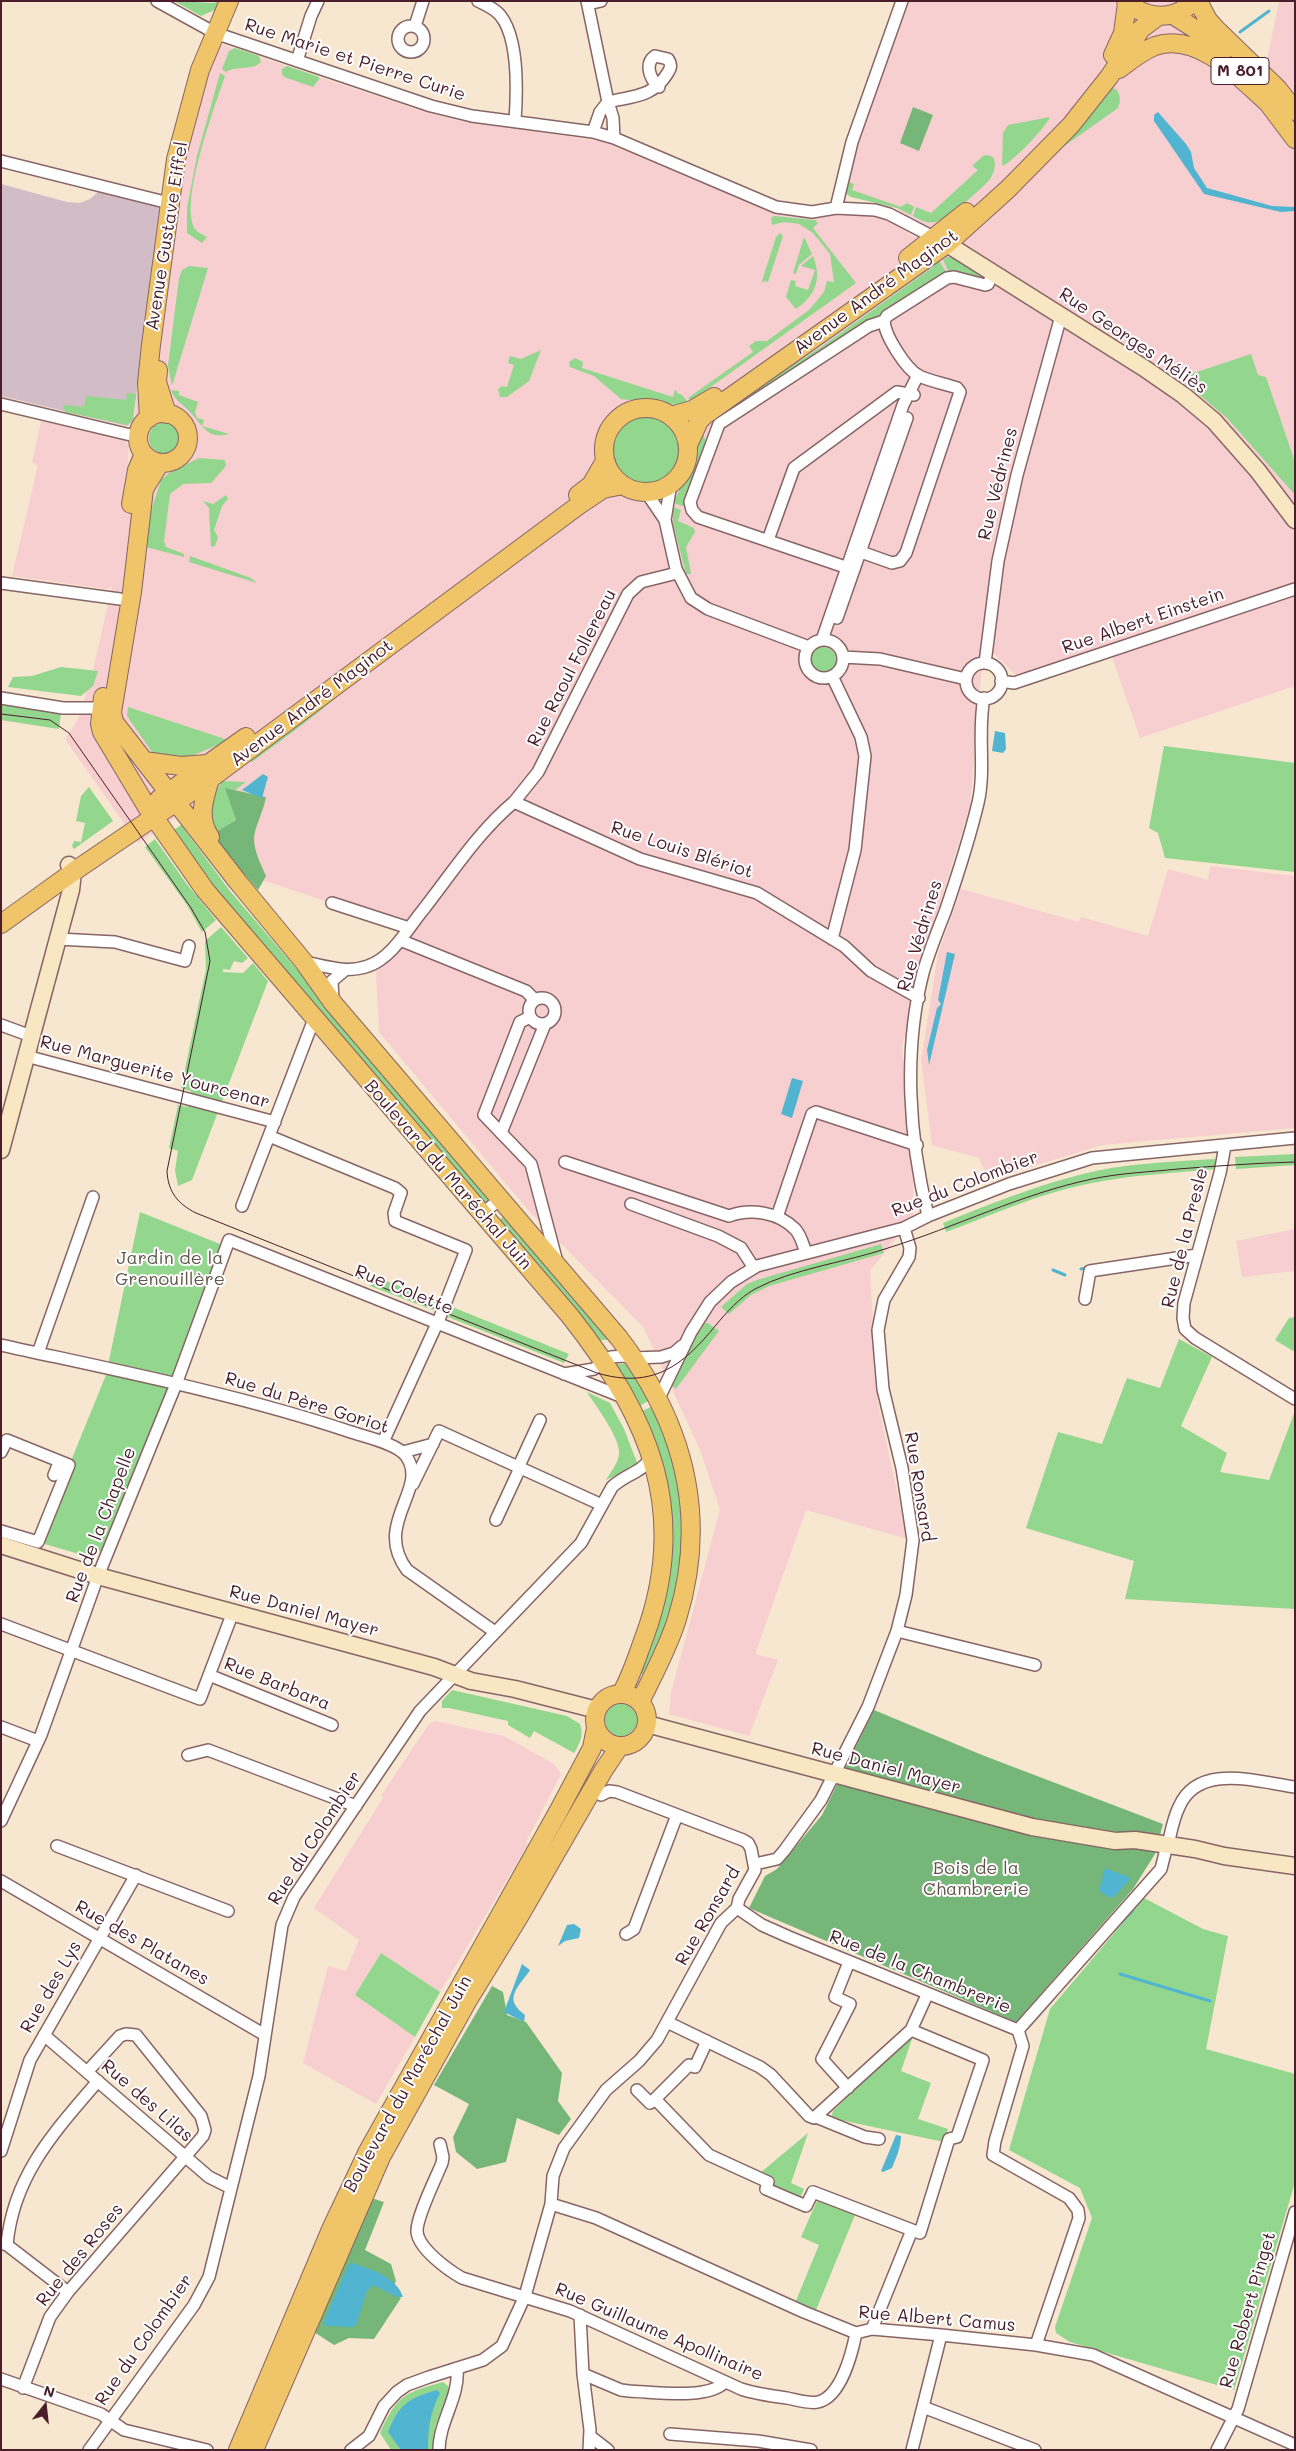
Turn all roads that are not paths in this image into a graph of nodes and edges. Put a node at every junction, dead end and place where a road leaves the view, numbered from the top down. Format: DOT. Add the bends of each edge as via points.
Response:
graph roads {
  1 [pos="157,1"];
  2 [pos="229,1"];
  3 [pos="241,1"];
  4 [pos="318,1"];
  5 [pos="424,1"];
  6 [pos="478,1"];
  7 [pos="601,1"];
  8 [pos="902,1"];
  9 [pos="1196,1"];
  10 [pos="1127,2"];
  11 [pos="588,3"];
  12 [pos="1165,16"];
  13 [pos="415,26"];
  14 [pos="220,35"];
  15 [pos="297,61"];
  16 [pos="1109,77"];
  17 [pos="659,87"];
  18 [pos="608,102"];
  19 [pos="1270,104"];
  20 [pos="1295,111"];
  21 [pos="515,121"];
  22 [pos="593,132"];
  23 [pos="614,138"];
  24 [pos="1295,139"];
  25 [pos="1,161"];
  26 [pos="169,203"];
  27 [pos="836,208"];
  28 [pos="940,241"];
  29 [pos="994,274"];
  30 [pos="1061,316"];
  31 [pos="884,321"];
  32 [pos="918,375"];
  33 [pos="911,394"];
  34 [pos="1,404"];
  35 [pos="168,414"];
  36 [pos="671,416"];
  37 [pos="149,418"];
  38 [pos="139,436"];
  39 [pos="688,445"];
  40 [pos="152,458"];
  41 [pos="605,461"];
  42 [pos="671,483"];
  43 [pos="623,485"];
  44 [pos="646,492"];
  45 [pos="665,520"];
  46 [pos="1295,520"];
  47 [pos="768,540"];
  48 [pos="861,552"];
  49 [pos="850,569"];
  50 [pos="677,573"];
  51 [pos="1,583"];
  52 [pos="1295,589"];
  53 [pos="120,599"];
  54 [pos="825,641"];
  55 [pos="809,647"];
  56 [pos="843,657"];
  57 [pos="985,663"];
  58 [pos="832,676"];
  59 [pos="966,679"];
  60 [pos="1001,681"];
  61 [pos="1,698"];
  62 [pos="984,698"];
  63 [pos="106,710"];
  64 [pos="144,761"];
  65 [pos="209,772"];
  66 [pos="514,802"];
  67 [pos="161,805"];
  68 [pos="71,869"];
  69 [pos="238,882"];
  70 [pos="332,903"];
  71 [pos="1,915"];
  72 [pos="1,924"];
  73 [pos="409,928"];
  74 [pos="58,939"];
  75 [pos="832,939"];
  76 [pos="400,940"];
  77 [pos="189,946"];
  78 [pos="304,962"];
  79 [pos="345,970"];
  80 [pos="919,998"];
  81 [pos="535,1000"];
  82 [pos="333,1003"];
  83 [pos="530,1017"];
  84 [pos="314,1019"];
  85 [pos="545,1024"];
  86 [pos="1,1025"];
  87 [pos="31,1036"];
  88 [pos="26,1056"];
  89 [pos="275,1122"];
  90 [pos="502,1133"];
  91 [pos="269,1136"];
  92 [pos="1295,1138"];
  93 [pos="917,1145"];
  94 [pos="1225,1146"];
  95 [pos="1,1150"];
  96 [pos="565,1162"];
  97 [pos="93,1197"];
  98 [pos="501,1198"];
  99 [pos="630,1204"];
  100 [pos="242,1206"];
  101 [pos="482,1214"];
  102 [pos="928,1216"];
  103 [pos="777,1217"];
  104 [pos="904,1228"];
  105 [pos="229,1240"];
  106 [pos="806,1253"];
  107 [pos="1198,1255"];
  108 [pos="558,1266"];
  109 [pos="754,1268"];
  110 [pos="1085,1299"];
  111 [pos="437,1322"];
  112 [pos="685,1343"];
  113 [pos="1,1345"];
  114 [pos="38,1353"];
  115 [pos="634,1358"];
  116 [pos="604,1364"];
  117 [pos="564,1374"];
  118 [pos="176,1384"];
  119 [pos="625,1398"];
  120 [pos="659,1398"];
  121 [pos="1295,1399"];
  122 [pos="540,1420"];
  123 [pos="383,1442"];
  124 [pos="433,1444"];
  125 [pos="2,1446"];
  126 [pos="403,1452"];
  127 [pos="652,1457"];
  128 [pos="519,1468"];
  129 [pos="410,1490"];
  130 [pos="602,1505"];
  131 [pos="496,1520"];
  132 [pos="1,1531"];
  133 [pos="1,1545"];
  134 [pos="98,1576"];
  135 [pos="234,1612"];
  136 [pos="1,1624"];
  137 [pos="897,1631"];
  138 [pos="495,1632"];
  139 [pos="71,1650"];
  140 [pos="1035,1664"];
  141 [pos="454,1674"];
  142 [pos="209,1675"];
  143 [pos="621,1694"];
  144 [pos="640,1702"];
  145 [pos="597,1710"];
  146 [pos="647,1724"];
  147 [pos="332,1725"];
  148 [pos="1,1727"];
  149 [pos="596,1728"];
  150 [pos="38,1741"];
  151 [pos="620,1747"];
  152 [pos="188,1755"];
  153 [pos="835,1776"];
  154 [pos="1295,1788"];
  155 [pos="601,1795"];
  156 [pos="356,1806"];
  157 [pos="677,1815"];
  158 [pos="1,1821"];
  159 [pos="57,1846"];
  160 [pos="1166,1848"];
  161 [pos="755,1864"];
  162 [pos="1295,1866"];
  163 [pos="136,1875"];
  164 [pos="1,1881"];
  165 [pos="737,1908"];
  166 [pos="228,1911"];
  167 [pos="626,1934"];
  168 [pos="99,1938"];
  169 [pos="850,1962"];
  170 [pos="928,1995"];
  171 [pos="669,2023"];
  172 [pos="911,2030"];
  173 [pos="1018,2030"];
  174 [pos="44,2035"];
  175 [pos="265,2035"];
  176 [pos="706,2041"];
  177 [pos="87,2072"];
  178 [pos="98,2081"];
  179 [pos="848,2088"];
  180 [pos="636,2090"];
  181 [pos="655,2099"];
  182 [pos="816,2117"];
  183 [pos="879,2139"];
  184 [pos="440,2144"];
  185 [pos="1,2151"];
  186 [pos="186,2157"];
  187 [pos="231,2188"];
  188 [pos="551,2204"];
  189 [pos="1295,2212"];
  190 [pos="7,2213"];
  191 [pos="912,2230"];
  192 [pos="4,2244"];
  193 [pos="68,2292"];
  194 [pos="525,2296"];
  195 [pos="580,2315"];
  196 [pos="872,2330"];
  197 [pos="856,2333"];
  198 [pos="941,2335"];
  199 [pos="1036,2345"];
  200 [pos="456,2368"];
  201 [pos="583,2374"];
  202 [pos="1,2379"];
  203 [pos="725,2382"];
  204 [pos="23,2388"];
  205 [pos="923,2407"];
  206 [pos="1232,2417"];
  207 [pos="111,2419"];
  208 [pos="670,2434"];
  209 [pos="590,2436"];
  210 [pos="1295,2445"];
  211 [pos="89,2450"];
  212 [pos="207,2450"];
  213 [pos="238,2450"];
  214 [pos="254,2450"];
  215 [pos="351,2450"];
  216 [pos="439,2450"];
  217 [pos="589,2450"];
  218 [pos="608,2450"];
  219 [pos="811,2450"];
  220 [pos="912,2450"];
  221 [pos="1035,2450"];
  222 [pos="1217,2450"];
  1 -- 14 [label="street, Rue Marie et Pierre Curie"];
  2 -- 14 [label="main road, Avenue Gustave Eiffel"];
  3 -- 14 [label="main road, Avenue Gustave Eiffel"];
  4 -- 15 [label="street" via="310,16"];
  5 -- 13 [label="street"];
  6 -- 21 [label="street" via="499,14 509,33 517,92"];
  7 -- 11 [label="street"];
  8 -- 27 [label="street" via="852,142"];
  9 -- 12 [label="main road, M 801" via="1187,9"];
  9 -- 20 [label="main road, M 801" via="1208,20 1278,89"];
  10 -- 12 [label="main road, M 801"];
  10 -- 28 [label="main road, Avenue André Maginot" via="1120,43 1073,107"];
  11 -- 18 [label="street"];
  12 -- 16 [label="main road, Avenue André Maginot" via="1141,29"];
  12 -- 19 [label="main road, M 801" via="1195,29 1234,64"];
  14 -- 15 [label="street, Rue Marie et Pierre Curie"];
  14 -- 26 [label="main road, Avenue Gustave Eiffel" via="200,70 176,159"];
  14 -- 35 [label="main road, Avenue Gustave Eiffel" via="200,102 178,207 157,382"];
  15 -- 21 [label="street, Rue Marie et Pierre Curie" via="431,106 472,116"];
  16 -- 19 [label="main road" via="1150,48 1183,43 1208,54"];
  16 -- 28 [label="main road, Avenue André Maginot" via="1050,148"];
  17 -- 18 [label="street" via="652,92"];
  18 -- 22 [label="street" via="600,112"];
  18 -- 23 [label="street"];
  19 -- 24 [label="main road, M 801"];
  21 -- 22 [label="street, Rue Marie et Pierre Curie"];
  22 -- 23 [label="street, Rue Marie et Pierre Curie"];
  23 -- 27 [label="street, Rue Marie et Pierre Curie" via="776,207 812,212"];
  25 -- 26 [label="street"];
  26 -- 37 [label="main road, Avenue Gustave Eiffel" via="148,376"];
  27 -- 28 [label="street, Rue Marie et Pierre Curie" via="889,214"];
  28 -- 29 [label="main road, Rue Georges Méliès"];
  28 -- 36 [label="main road, Avenue André Maginot" via="702,404"];
  28 -- 39 [label="main road, Avenue André Maginot" via="705,415"];
  29 -- 30 [label="main road, Rue Georges Méliès"];
  29 -- 31 [label="street" via="985,285 947,278"];
  30 -- 46 [label="main road, Rue Georges Méliès" via="1144,368 1214,421"];
  30 -- 57 [label="street, Rue Védrines" via="1017,475 998,562"];
  31 -- 32 [label="street" via="894,348"];
  31 -- 47 [label="street" via="869,326 719,424 690,502 692,510 698,517"];
  32 -- 33 [label="street"];
  32 -- 48 [label="street" via="957,388 960,392 906,553 900,561 892,563"];
  33 -- 47 [label="street" via="897,392 794,468"];
  33 -- 48 [label="street"];
  33 -- 49 [label="street"];
  34 -- 38 [label="street"];
  35 -- 37 [label="main road"];
  35 -- 40 [label="main road" via="185,426 187,446 179,457 167,463"];
  36 -- 39 [label="main road" via="681,426"];
  36 -- 41 [label="main road" via="653,408 625,414 611,426 606,437"];
  37 -- 38 [label="main road"];
  38 -- 40 [label="main road"];
  39 -- 42 [label="main road" via="683,470"];
  40 -- 53 [label="main road" via="134,481"];
  40 -- 63 [label="main road" via="144,489 132,592"];
  41 -- 43 [label="main road"];
  41 -- 65 [label="main road, Avenue André Maginot" via="586,490"];
  42 -- 44 [label="main road"];
  42 -- 45 [label="street"];
  43 -- 44 [label="main road"];
  43 -- 65 [label="main road, Avenue André Maginot" via="603,489 579,505"];
  44 -- 45 [label="street"];
  45 -- 50 [label="street"];
  47 -- 49 [label="street"];
  48 -- 49 [label="street"];
  49 -- 54 [label="street"];
  50 -- 55 [label="street" via="691,598 708,609"];
  50 -- 66 [label="street, Rue Raoul Follereau" via="641,582 628,594 538,772"];
  51 -- 53 [label="street"];
  52 -- 60 [label="street, Rue Albert Einstein" via="1014,683"];
  53 -- 63 [label="main road"];
  54 -- 55 [label="street"];
  54 -- 56 [label="street" via="838,647"];
  55 -- 58 [label="street" via="805,658 808,669 819,677"];
  56 -- 58 [label="street" via="839,671"];
  56 -- 59 [label="street" via="880,659"];
  57 -- 59 [label="street" via="970,669"];
  57 -- 60 [label="street" via="999,671"];
  58 -- 75 [label="street" via="861,738 865,756 855,850"];
  59 -- 62 [label="street" via="969,691"];
  60 -- 62 [label="street" via="998,691"];
  61 -- 63 [label="street" via="63,708"];
  62 -- 80 [label="street, Rue Védrines" via="978,802 929,955"];
  63 -- 64 [label="main road"];
  63 -- 67 [label="main road" via="100,724 102,732 122,762"];
  64 -- 65 [label="main road, Avenue André Maginot"];
  64 -- 67 [label="main road"];
  65 -- 67 [label="main road, Avenue André Maginot"];
  65 -- 69 [label="main road, Boulevard du Maréchal Juin" via="201,815 205,830"];
  66 -- 73 [label="street" via="493,822"];
  66 -- 75 [label="street, Rue Louis Blériot" via="640,859 756,893"];
  67 -- 68 [label="main road, Avenue André Maginot"];
  67 -- 69 [label="main road, Boulevard du Maréchal Juin" via="182,822 222,870"];
  67 -- 84 [label="main road, Boulevard du Maréchal Juin" via="205,890"];
  68 -- 71 [label="main road, Avenue André Maginot"];
  68 -- 72 [label="main road, Avenue André Maginot"];
  68 -- 74 [label="main road"];
  69 -- 78 [label="main road, Boulevard du Maréchal Juin"];
  70 -- 73 [label="street"];
  73 -- 76 [label="street"];
  74 -- 77 [label="street" via="115,942 185,961"];
  74 -- 87 [label="main road"];
  75 -- 80 [label="street, Rue Louis Blériot" via="871,971"];
  76 -- 79 [label="street" via="380,960 369,966"];
  76 -- 81 [label="street" via="526,991"];
  78 -- 79 [label="street"];
  78 -- 82 [label="main road, Boulevard du Maréchal Juin"];
  79 -- 82 [label="street" via="332,981"];
  80 -- 93 [label="street, Rue Védrines" via="910,1045"];
  81 -- 83 [label="street" via="530,1006"];
  81 -- 85 [label="street" via="548,1000 554,1006 552,1019"];
  82 -- 98 [label="main road, Boulevard du Maréchal Juin"];
  83 -- 85 [label="street"];
  83 -- 90 [label="street" via="520,1022 486,1104 484,1115"];
  84 -- 89 [label="street"];
  84 -- 101 [label="main road, Boulevard du Maréchal Juin"];
  85 -- 90 [label="street"];
  86 -- 87 [label="street"];
  87 -- 88 [label="main road"];
  88 -- 89 [label="street, Rue Marguerite Yourcenar"];
  88 -- 95 [label="main road"];
  89 -- 91 [label="street"];
  90 -- 108 [label="street" via="531,1164"];
  91 -- 100 [label="street"];
  91 -- 111 [label="street" via="395,1188 401,1193 394,1213 395,1221 466,1250"];
  92 -- 94 [label="street, Rue du Colombier"];
  93 -- 102 [label="street, Rue Védrines"];
  93 -- 103 [label="street" via="816,1112 812,1114"];
  94 -- 102 [label="street, Rue du Colombier" via="1092,1158 1009,1184"];
  94 -- 107 [label="street, Rue de la Presle"];
  96 -- 103 [label="street" via="729,1216 750,1210"];
  97 -- 114 [label="street"];
  98 -- 101 [label="street"];
  98 -- 108 [label="main road, Boulevard du Maréchal Juin"];
  99 -- 109 [label="street" via="718,1236 741,1248"];
  101 -- 116 [label="main road, Boulevard du Maréchal Juin" via="570,1316"];
  102 -- 104 [label="street, Rue du Colombier"];
  103 -- 106 [label="street" via="794,1228"];
  104 -- 106 [label="street, Rue du Colombier"];
  104 -- 137 [label="street, Rue Ronsard" via="910,1248 909,1257 884,1300 878,1330 883,1389 902,1468 913,1540 906,1595"];
  105 -- 111 [label="street, Rue Colette"];
  105 -- 118 [label="street, Rue de la Chapelle"];
  106 -- 109 [label="street, Rue du Colombier"];
  107 -- 110 [label="street" via="1090,1271"];
  107 -- 121 [label="street, Rue de la Presle" via="1184,1303 1186,1329 1205,1346"];
  108 -- 115 [label="main road, Boulevard du Maréchal Juin"];
  109 -- 112 [label="street, Rue du Colombier" via="731,1282 710,1302"];
  111 -- 117 [label="street, Rue Colette"];
  111 -- 123 [label="street"];
  112 -- 115 [label="street, Rue du Colombier" via="674,1353 661,1358"];
  112 -- 120 [label="street, Rue du Colombier"];
  113 -- 114 [label="street, Rue du Père Goriot"];
  114 -- 118 [label="street, Rue du Père Goriot"];
  115 -- 116 [label="street, Rue du Colombier" via="611,1357"];
  115 -- 120 [label="main road, Boulevard du Maréchal Juin"];
  116 -- 117 [label="street"];
  116 -- 119 [label="main road, Boulevard du Maréchal Juin"];
  117 -- 119 [label="street, Rue Colette"];
  118 -- 123 [label="street, Rue du Père Goriot" via="313,1419"];
  118 -- 134 [label="street, Rue de la Chapelle"];
  119 -- 127 [label="main road, Boulevard du Maréchal Juin"];
  120 -- 144 [label="main road, Boulevard du Maréchal Juin" via="683,1466 690,1506 689,1551 675,1624"];
  122 -- 128 [label="street"];
  123 -- 126 [label="street, Rue du Père Goriot"];
  124 -- 126 [label="street"];
  124 -- 128 [label="street" via="439,1431"];
  124 -- 129 [label="street"];
  125 -- 132 [label="street" via="6,1440 69,1465 60,1470 38,1542"];
  126 -- 129 [label="street, Rue du Père Goriot" via="411,1464"];
  127 -- 130 [label="street, Rue du Colombier" via="644,1468 612,1487"];
  127 -- 143 [label="main road, Boulevard du Maréchal Juin" via="665,1524 663,1570 651,1622"];
  128 -- 130 [label="street"];
  128 -- 131 [label="street"];
  129 -- 138 [label="street, Rue du Père Goriot" via="394,1533 400,1560 407,1570"];
  130 -- 138 [label="street, Rue du Colombier" via="580,1543"];
  133 -- 134 [label="main road, Rue Daniel Mayer"];
  134 -- 135 [label="main road, Rue Daniel Mayer"];
  134 -- 139 [label="street, Rue de la Chapelle"];
  135 -- 141 [label="main road, Rue Daniel Mayer"];
  135 -- 142 [label="street"];
  136 -- 139 [label="street"];
  137 -- 140 [label="street"];
  137 -- 153 [label="street, Rue Ronsard" via="868,1707"];
  138 -- 141 [label="street, Rue du Colombier"];
  139 -- 142 [label="street" via="200,1699"];
  139 -- 150 [label="street, Rue de la Chapelle"];
  141 -- 145 [label="main road, Rue Daniel Mayer" via="482,1684"];
  141 -- 156 [label="street, Rue du Colombier" via="420,1711"];
  142 -- 147 [label="street, Rue Barbara"];
  143 -- 144 [label="main road"];
  143 -- 145 [label="main road" via="606,1698"];
  144 -- 146 [label="main road" via="645,1709"];
  145 -- 149 [label="main road"];
  146 -- 151 [label="main road" via="645,1732 635,1743"];
  146 -- 153 [label="main road, Rue Daniel Mayer"];
  148 -- 150 [label="street"];
  149 -- 151 [label="main road" via="605,1741"];
  149 -- 213 [label="main road, Boulevard du Maréchal Juin" via="592,1748 562,1805 367,2153 332,2227"];
  150 -- 158 [label="street, Rue de la Chapelle"];
  151 -- 214 [label="main road, Boulevard du Maréchal Juin" via="468,2000 381,2157"];
  152 -- 156 [label="street" via="208,1750"];
  153 -- 160 [label="main road, Rue Daniel Mayer" via="1032,1827 1115,1841 1135,1840"];
  153 -- 161 [label="street, Rue Ronsard" via="777,1859"];
  154 -- 160 [label="street, Rue de la Chambrerie" via="1218,1778 1199,1784 1179,1806"];
  155 -- 157 [label="street" via="617,1792"];
  156 -- 175 [label="street, Rue du Colombier" via="285,1915"];
  157 -- 161 [label="street" via="748,1843"];
  157 -- 167 [label="street" via="634,1928"];
  159 -- 163 [label="street"];
  160 -- 162 [label="main road, Rue Daniel Mayer"];
  160 -- 173 [label="street, Rue de la Chambrerie" via="1161,1869"];
  161 -- 165 [label="street, Rue Ronsard"];
  163 -- 166 [label="street"];
  163 -- 168 [label="street, Rue des Lys"];
  164 -- 168 [label="street, Rue des Platanes"];
  165 -- 169 [label="street, Rue de la Chambrerie" via="762,1925"];
  165 -- 171 [label="street, Rue Ronsard" via="721,1923"];
  168 -- 174 [label="street, Rue des Lys"];
  168 -- 175 [label="street, Rue des Platanes"];
  169 -- 170 [label="street, Rue de la Chambrerie"];
  169 -- 179 [label="street" via="835,1997 850,2004 822,2059"];
  170 -- 172 [label="street"];
  170 -- 173 [label="street, Rue de la Chambrerie"];
  171 -- 176 [label="street"];
  171 -- 188 [label="street, Rue Ronsard" via="645,2055 595,2102 568,2140 553,2176"];
  172 -- 179 [label="street"];
  172 -- 191 [label="street" via="983,2060 957,2137 949,2139 920,2233"];
  173 -- 199 [label="street" via="1023,2046 993,2155 1069,2198 1078,2210 1079,2218"];
  174 -- 177 [label="street, Rue des Lilas"];
  174 -- 185 [label="street, Rue des Lys" via="30,2060"];
  175 -- 187 [label="street, Rue du Colombier" via="259,2076"];
  176 -- 181 [label="street" via="695,2067 689,2065"];
  176 -- 182 [label="street" via="766,2070 809,2116"];
  177 -- 178 [label="street, Rue des Lilas"];
  177 -- 186 [label="street, Rue des Roses" via="120,2036 136,2034 204,2123 204,2136"];
  178 -- 186 [label="street, Rue des Lilas"];
  178 -- 190 [label="street" via="42,2147"];
  179 -- 182 [label="street"];
  180 -- 181 [label="street" via="650,2103"];
  181 -- 191 [label="street" via="709,2155 768,2182 766,2189 806,2206 812,2192"];
  182 -- 183 [label="street" via="865,2137"];
  184 -- 194 [label="street, Rue Guillaume Apollinaire" via="442,2163 418,2222 417,2233 421,2241 455,2274"];
  186 -- 187 [label="street, Rue des Lilas" via="209,2177"];
  186 -- 193 [label="street, Rue des Roses"];
  187 -- 207 [label="street, Rue du Colombier" via="203,2290"];
  188 -- 194 [label="street, Rue Ronsard"];
  188 -- 197 [label="street, Rue Albert Camus" via="596,2218"];
  189 -- 206 [label="street, Rue Robert Pinget" via="1238,2409"];
  190 -- 192 [label="street"];
  191 -- 196 [label="street"];
  192 -- 193 [label="street"];
  193 -- 204 [label="street, Rue des Roses" via="50,2317"];
  194 -- 195 [label="street, Rue Guillaume Apollinaire"];
  194 -- 200 [label="street, Rue Ronsard" via="502,2346 483,2360"];
  195 -- 201 [label="street"];
  195 -- 203 [label="street, Rue Guillaume Apollinaire"];
  196 -- 197 [label="street, Rue Albert Camus"];
  196 -- 198 [label="street, Rue Albert Camus"];
  197 -- 203 [label="street, Rue Guillaume Apollinaire" via="852,2353 837,2387 820,2401 754,2393"];
  198 -- 199 [label="street, Rue Albert Camus"];
  198 -- 205 [label="street"];
  199 -- 206 [label="street, Rue Albert Camus" via="1093,2355"];
  200 -- 215 [label="street, Rue Ronsard" via="407,2385 397,2392 384,2406 369,2436"];
  200 -- 216 [label="street" via="456,2391 445,2416"];
  201 -- 203 [label="street" via="629,2392 702,2393 719,2388"];
  201 -- 209 [label="street"];
  202 -- 204 [label="street"];
  204 -- 207 [label="street"];
  205 -- 220 [label="street"];
  205 -- 221 [label="street"];
  206 -- 210 [label="street, Rue Albert Camus"];
  206 -- 222 [label="street, Rue Robert Pinget"];
  207 -- 211 [label="street, Rue du Colombier"];
  207 -- 212 [label="street" via="124,2430"];
  208 -- 219 [label="street" via="758,2441"];
  209 -- 217 [label="street"];
  209 -- 218 [label="street"];
}
